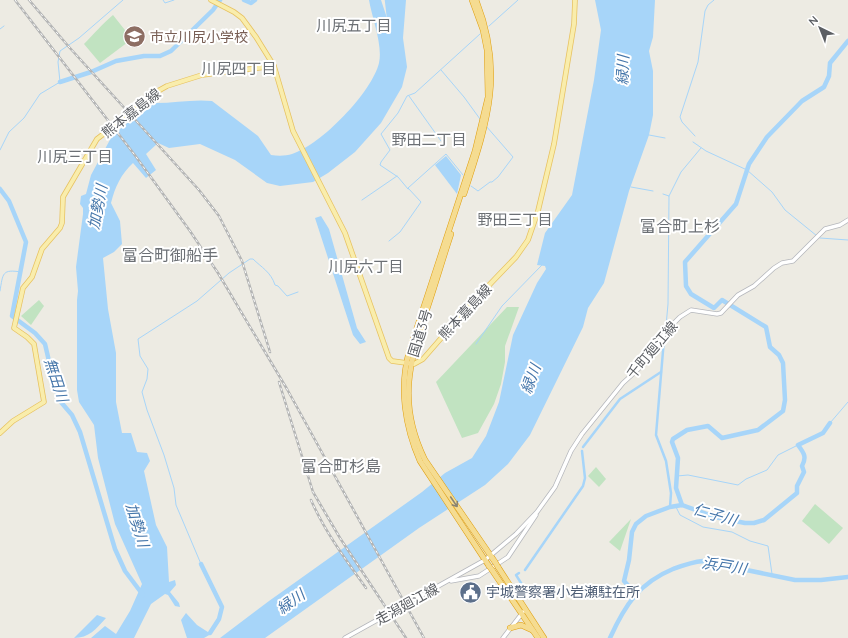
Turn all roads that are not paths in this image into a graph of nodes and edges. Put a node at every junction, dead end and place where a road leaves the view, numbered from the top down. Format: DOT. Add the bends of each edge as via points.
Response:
graph roads {
  1 [pos="472,0"];
  2 [pos="476,0"];
  3 [pos="575,0"];
  4 [pos="215,2"];
  5 [pos="274,66"];
  6 [pos="848,220"];
  7 [pos="408,364"];
  8 [pos="0,434"];
  9 [pos="537,512"];
  10 [pos="490,555"];
  11 [pos="508,557"];
  12 [pos="484,559"];
  13 [pos="448,582"];
  14 [pos="524,611"];
  15 [pos="510,628"];
  16 [pos="345,638"];
  17 [pos="503,638"];
  18 [pos="538,638"];
  19 [pos="544,638"];
  1 -- 7 [label="highway, 国道3号" via="483,30 488,97 475,151"];
  2 -- 7 [label="highway, 国道3号" via="492,60 490,104 478,153"];
  3 -- 7 [label="main road, 熊本嘉島線" via="574,24 557,130 531,234 516,257 422,359"];
  4 -- 5 [label="main road" via="242,18"];
  5 -- 7 [label="main road" via="294,131 352,251 389,358"];
  5 -- 8 [label="main road, 熊本嘉島線" via="202,75 167,86 149,96 97,139 63,197 62,223 40,253 34,274 23,288 17,313 14,328 27,337 36,349 44,402 13,421"];
  6 -- 9 [label="main road, 千町廻江線" via="825,230 793,261 778,265 731,302 727,308 717,314 688,311 667,330 646,362 623,383 576,442 555,486"];
  7 -- 10 [label="highway, 国道3号, one-way" via="411,422 418,446"];
  7 -- 12 [label="highway, 国道3号" via="404,381 407,421 414,447 428,474"];
  9 -- 10 [label="main road, 千町廻江線"];
  9 -- 11 [label="main road, 千町廻江線"];
  10 -- 12 [label="main road, 走潟廻江線"];
  10 -- 14 [label="highway, 国道3号"];
  11 -- 13 [label="main road, 走潟廻江線" via="479,576"];
  12 -- 13 [label="main road, 走潟廻江線"];
  12 -- 14 [label="highway, 国道3号"];
  13 -- 16 [label="main road, 走潟廻江線"];
  14 -- 15 [label="main road"];
  14 -- 18 [label="highway, 国道3号"];
  14 -- 19 [label="highway, 国道3号"];
  15 -- 17 [label="main road"];
  15 -- 18 [label="highway" via="524,625"];
}
